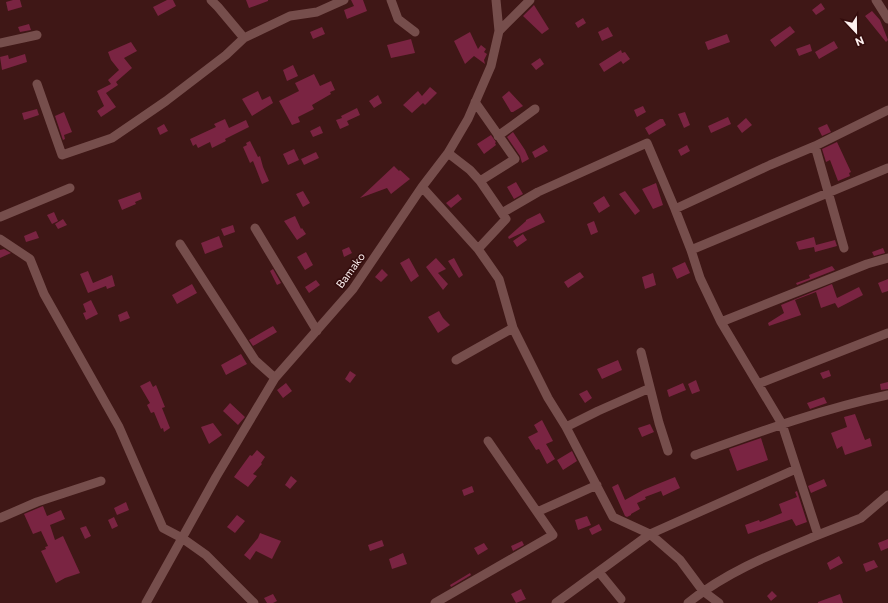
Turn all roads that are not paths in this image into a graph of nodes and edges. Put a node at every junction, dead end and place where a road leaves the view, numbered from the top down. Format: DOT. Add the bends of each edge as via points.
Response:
graph roads {
  1 [pos="211,0"];
  2 [pos="344,0"];
  3 [pos="391,0"];
  4 [pos="496,0"];
  5 [pos="530,0"];
  6 [pos="876,0"];
  7 [pos="888,19"];
  8 [pos="499,31"];
  9 [pos="415,32"];
  10 [pos="37,35"];
  11 [pos="244,38"];
  12 [pos="0,43"];
  13 [pos="36,84"];
  14 [pos="475,102"];
  15 [pos="535,109"];
  16 [pos="888,110"];
  17 [pos="498,136"];
  18 [pos="815,146"];
  19 [pos="448,153"];
  20 [pos="888,168"];
  21 [pos="480,181"];
  22 [pos="422,187"];
  23 [pos="70,188"];
  24 [pos="828,193"];
  25 [pos="675,209"];
  26 [pos="502,213"];
  27 [pos="0,217"];
  28 [pos="255,228"];
  29 [pos="0,239"];
  30 [pos="180,244"];
  31 [pos="844,248"];
  32 [pos="478,249"];
  33 [pos="691,250"];
  34 [pos="888,258"];
  35 [pos="721,322"];
  36 [pos="513,328"];
  37 [pos="317,331"];
  38 [pos="888,333"];
  39 [pos="641,352"];
  40 [pos="456,360"];
  41 [pos="276,378"];
  42 [pos="758,384"];
  43 [pos="650,388"];
  44 [pos="888,395"];
  45 [pos="782,424"];
  46 [pos="566,427"];
  47 [pos="488,441"];
  48 [pos="668,451"];
  49 [pos="696,455"];
  50 [pos="796,469"];
  51 [pos="101,481"];
  52 [pos="597,485"];
  53 [pos="888,495"];
  54 [pos="537,512"];
  55 [pos="0,518"];
  56 [pos="650,534"];
  57 [pos="818,535"];
  58 [pos="182,538"];
  59 [pos="599,572"];
  60 [pos="703,591"];
  61 [pos="621,599"];
  62 [pos="146,603"];
  63 [pos="254,603"];
  64 [pos="435,603"];
  65 [pos="556,603"];
  66 [pos="688,603"];
  67 [pos="719,603"];
  1 -- 11 [label="street"];
  2 -- 11 [label="street" via="317,12 290,16"];
  3 -- 9 [label="street" via="398,19"];
  4 -- 8 [label="street, Bamako"];
  5 -- 8 [label="street"];
  6 -- 7 [label="street"];
  8 -- 14 [label="street, Bamako" via="491,66"];
  10 -- 12 [label="street"];
  11 -- 13 [label="street" via="166,101 112,138 62,155"];
  14 -- 17 [label="street"];
  14 -- 19 [label="street, Bamako"];
  15 -- 17 [label="street"];
  16 -- 18 [label="street"];
  17 -- 21 [label="street" via="515,160"];
  18 -- 24 [label="street"];
  18 -- 25 [label="street"];
  19 -- 21 [label="street"];
  19 -- 22 [label="street, Bamako"];
  20 -- 24 [label="street"];
  21 -- 26 [label="street"];
  22 -- 32 [label="street"];
  22 -- 37 [label="street, Bamako" via="352,289"];
  23 -- 27 [label="street"];
  24 -- 31 [label="street"];
  24 -- 33 [label="street"];
  25 -- 26 [label="street" via="646,143 538,192"];
  25 -- 33 [label="street"];
  26 -- 32 [label="street" via="506,219"];
  28 -- 37 [label="street"];
  29 -- 58 [label="street" via="30,259 44,294 119,427 163,528"];
  30 -- 41 [label="street" via="255,360"];
  32 -- 36 [label="street" via="499,279"];
  33 -- 35 [label="street" via="700,278"];
  34 -- 35 [label="street"];
  35 -- 42 [label="street"];
  36 -- 40 [label="street"];
  36 -- 46 [label="street" via="548,398"];
  37 -- 41 [label="street, Bamako"];
  38 -- 42 [label="street"];
  39 -- 43 [label="street"];
  41 -- 58 [label="street, Bamako"];
  42 -- 45 [label="street"];
  43 -- 46 [label="street"];
  43 -- 48 [label="street"];
  44 -- 45 [label="street" via="854,402"];
  45 -- 49 [label="street"];
  45 -- 50 [label="street"];
  46 -- 52 [label="street"];
  47 -- 54 [label="street"];
  50 -- 56 [label="street"];
  50 -- 57 [label="street"];
  51 -- 55 [label="street" via="37,502"];
  52 -- 54 [label="street"];
  52 -- 56 [label="street" via="613,517"];
  53 -- 57 [label="street" via="861,518"];
  54 -- 64 [label="street" via="553,535"];
  56 -- 59 [label="street"];
  56 -- 60 [label="street" via="680,560"];
  57 -- 60 [label="street" via="764,557"];
  58 -- 62 [label="street, Bamako"];
  58 -- 63 [label="street" via="206,555"];
  59 -- 61 [label="street"];
  59 -- 65 [label="street"];
  60 -- 66 [label="street"];
  60 -- 67 [label="street"];
}
